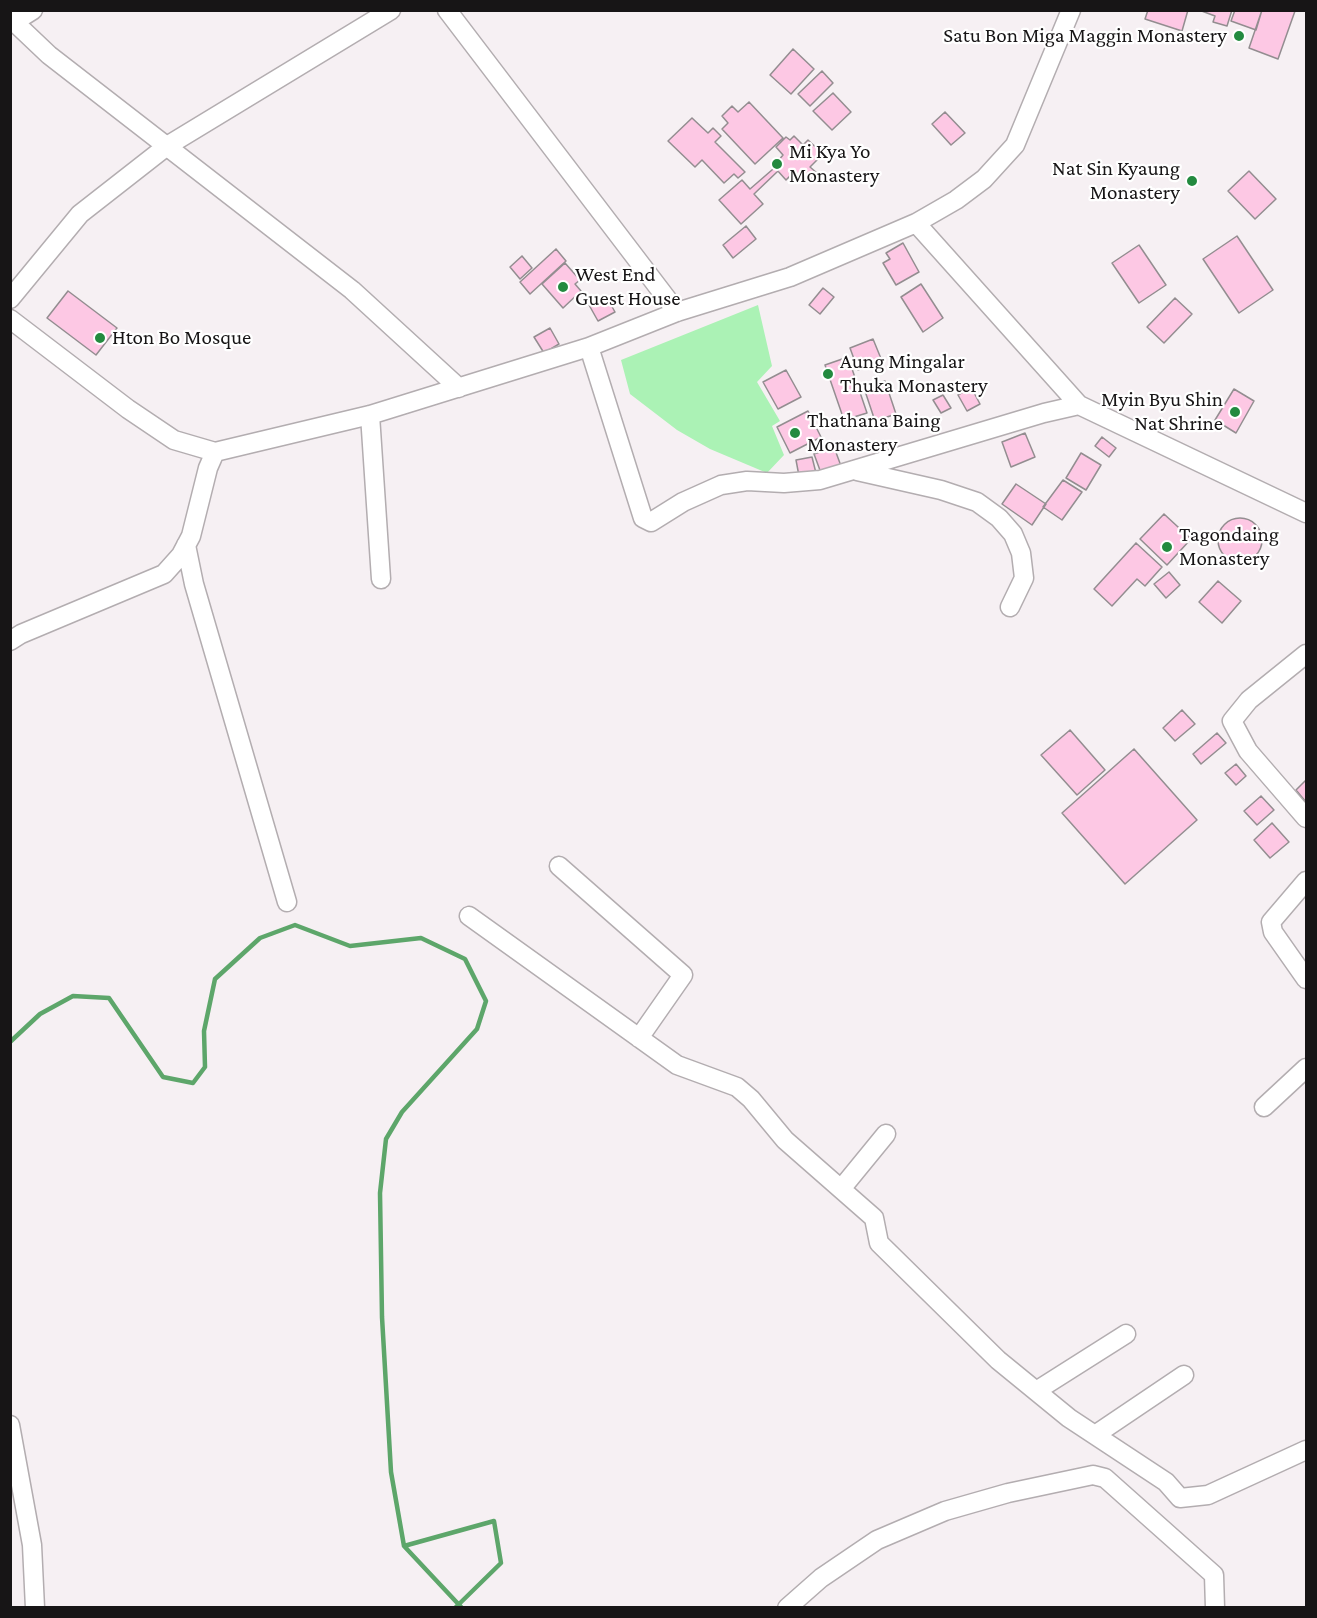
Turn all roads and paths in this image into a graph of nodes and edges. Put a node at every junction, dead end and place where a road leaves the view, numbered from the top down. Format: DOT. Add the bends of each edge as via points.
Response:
graph roads {
  1 [pos="33,10"];
  2 [pos="391,10"];
  3 [pos="447,10"];
  4 [pos="1071,10"];
  5 [pos="12,20"];
  6 [pos="167,146"];
  7 [pos="915,223"];
  8 [pos="10,299"];
  9 [pos="677,312"];
  10 [pos="10,319"];
  11 [pos="589,347"];
  12 [pos="459,388"];
  13 [pos="1079,405"];
  14 [pos="370,415"];
  15 [pos="215,452"];
  16 [pos="855,471"];
  17 [pos="1306,513"];
  18 [pos="186,545"];
  19 [pos="381,579"];
  20 [pos="1010,607"];
  21 [pos="10,642"];
  22 [pos="1306,654"];
  23 [pos="1306,818"];
  24 [pos="559,866"];
  25 [pos="1306,881"];
  26 [pos="287,902"];
  27 [pos="469,916"];
  28 [pos="1306,979"];
  29 [pos="639,1038"];
  30 [pos="1306,1068"];
  31 [pos="1264,1107"];
  32 [pos="886,1134"];
  33 [pos="841,1189"];
  34 [pos="1126,1334"];
  35 [pos="1184,1375"];
  36 [pos="1036,1391"];
  37 [pos="10,1425"];
  38 [pos="1095,1435"];
  39 [pos="1306,1450"];
  40 [pos="36,1608"];
  41 [pos="787,1608"];
  42 [pos="1215,1608"];
  1 -- 5 [label="street"];
  2 -- 6 [label="street"];
  3 -- 9 [label="street"];
  4 -- 7 [label="street" via="1015,145 984,179"];
  5 -- 6 [label="street" via="49,55"];
  6 -- 8 [label="street" via="80,214"];
  6 -- 12 [label="street" via="352,290"];
  7 -- 9 [label="street" via="790,277"];
  7 -- 13 [label="street"];
  9 -- 11 [label="street"];
  10 -- 15 [label="street" via="174,441"];
  11 -- 12 [label="street"];
  11 -- 16 [label="street" via="645,520 655,520 721,485 820,480"];
  12 -- 14 [label="street"];
  13 -- 16 [label="street"];
  13 -- 17 [label="street"];
  14 -- 15 [label="street"];
  14 -- 19 [label="street"];
  15 -- 18 [label="street"];
  16 -- 20 [label="street" via="941,490 977,502 999,518 1013,534 1021,553 1024,578"];
  18 -- 21 [label="street" via="164,574"];
  18 -- 26 [label="street"];
  22 -- 23 [label="street" via="1250,700 1232,721 1248,751"];
  24 -- 29 [label="street" via="683,975"];
  25 -- 28 [label="street" via="1271,922 1273,932"];
  27 -- 29 [label="street"];
  29 -- 33 [label="street" via="677,1065 737,1088 785,1140"];
  30 -- 31 [label="street"];
  32 -- 33 [label="street"];
  33 -- 36 [label="street" via="874,1218 879,1243 998,1360"];
  34 -- 36 [label="street"];
  35 -- 38 [label="street"];
  36 -- 38 [label="street"];
  37 -- 40 [label="street" via="32,1545"];
  38 -- 39 [label="street" via="1166,1482 1180,1498 1208,1495"];
  41 -- 42 [label="street" via="821,1578 877,1540 956,1508 1093,1475 1105,1478 1214,1575"];
}
